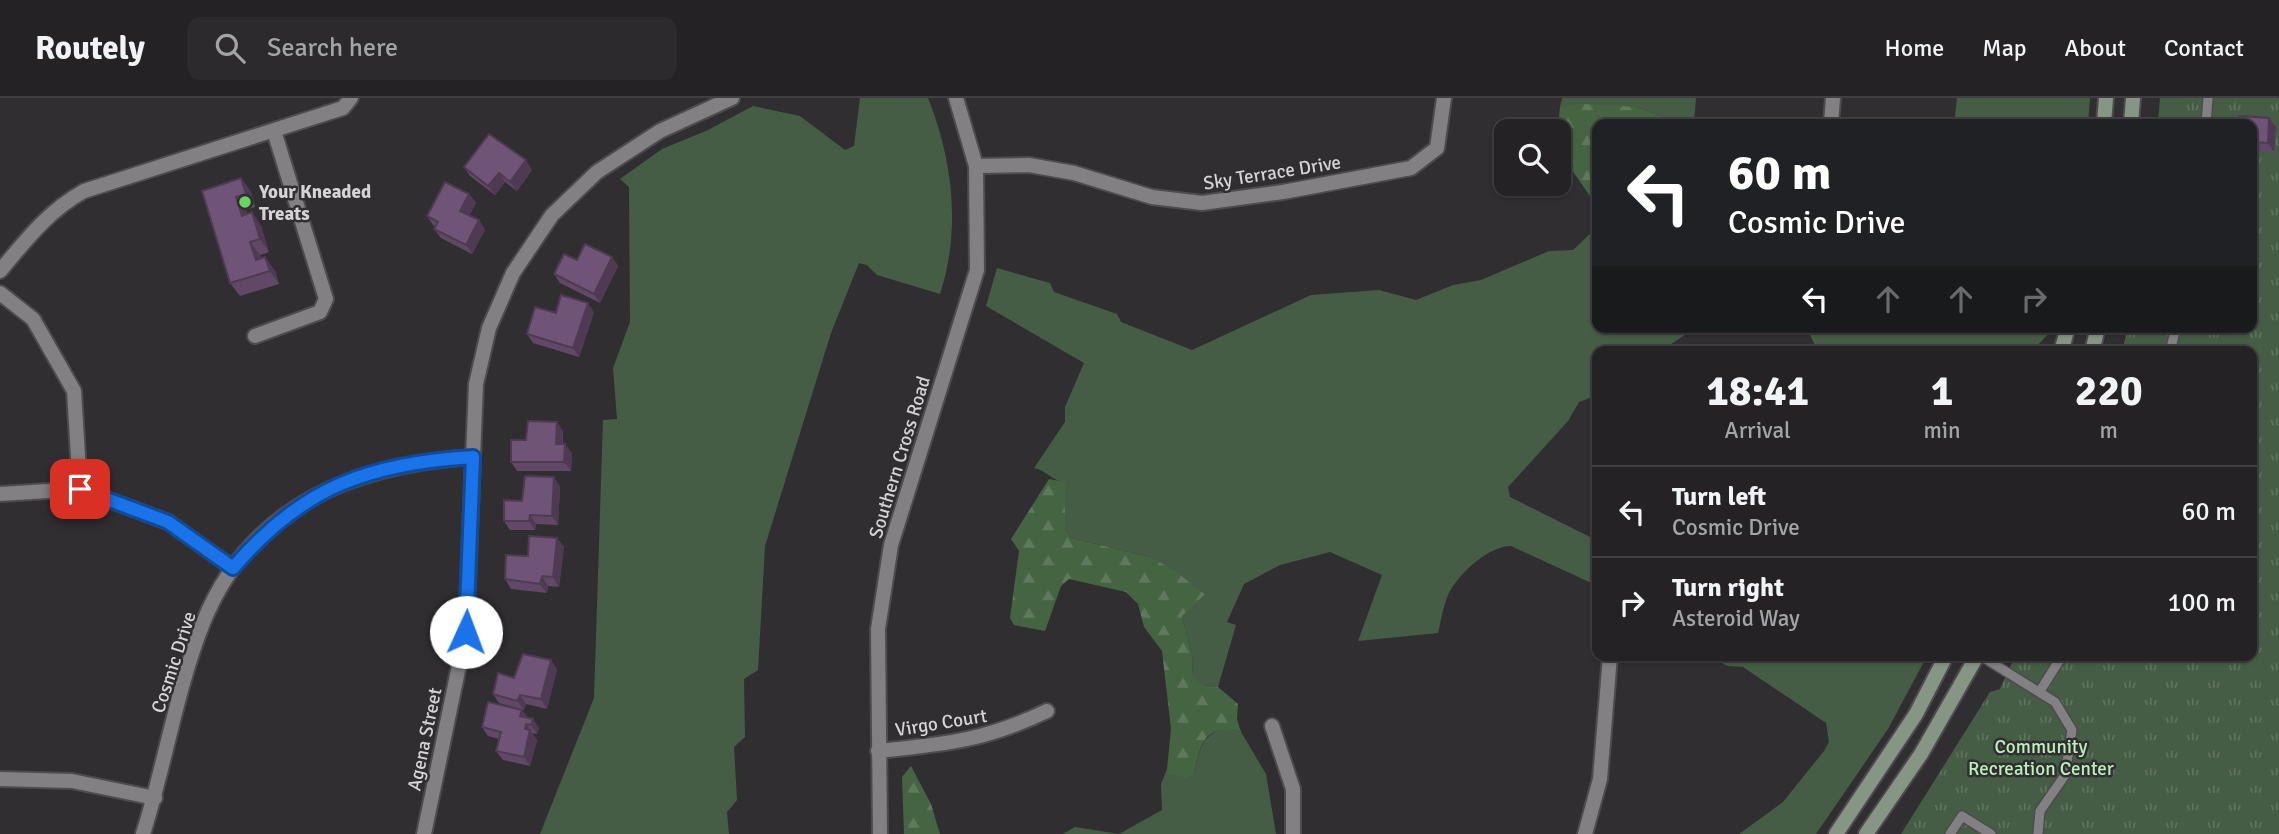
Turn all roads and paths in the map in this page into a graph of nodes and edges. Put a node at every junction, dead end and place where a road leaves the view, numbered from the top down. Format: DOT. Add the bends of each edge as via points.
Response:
graph roads {
  1 [pos="351,98"];
  2 [pos="732,98"];
  3 [pos="956,98"];
  4 [pos="1444,98"];
  5 [pos="1833,98"];
  6 [pos="2106,98"];
  7 [pos="2133,98"];
  8 [pos="2208,98"];
  9 [pos="1831,119"];
  10 [pos="2104,119"];
  11 [pos="2131,119"];
  12 [pos="2206,119"];
  13 [pos="274,131"];
  14 [pos="976,166"];
  15 [pos="0,271"];
  16 [pos="0,293"];
  17 [pos="255,336"];
  18 [pos="473,457"];
  19 [pos="80,489"];
  20 [pos="0,494"];
  21 [pos="233,568"];
  22 [pos="1610,661"];
  23 [pos="1943,661"];
  24 [pos="1976,661"];
  25 [pos="1988,661"];
  26 [pos="2059,661"];
  27 [pos="2040,691"];
  28 [pos="1047,711"];
  29 [pos="1272,726"];
  30 [pos="878,751"];
  31 [pos="0,779"];
  32 [pos="155,798"];
  33 [pos="143,834"];
  34 [pos="424,834"];
  35 [pos="880,834"];
  36 [pos="1293,834"];
  37 [pos="1584,834"];
  38 [pos="1836,834"];
  39 [pos="1866,834"];
  40 [pos="1950,834"];
  41 [pos="1991,834"];
  42 [pos="2038,834"];
  1 -- 13 [label="street" via="343,108"];
  2 -- 18 [label="street, Agena Street" via="649,138 597,172 552,215 513,273 489,328 476,384"];
  3 -- 14 [label="street, Southern Cross Road"];
  4 -- 14 [label="street, Sky Terrace Drive" via="1437,148 1411,168 1283,192 1202,203 1152,197 1029,164"];
  5 -- 9 [label="street"];
  6 -- 10 [label="main road"];
  7 -- 11 [label="main road"];
  8 -- 12 [label="lane"];
  13 -- 15 [label="street" via="84,191 37,227"];
  13 -- 17 [label="street" via="326,299 320,312"];
  14 -- 30 [label="street, Southern Cross Road" via="975,279 891,545 878,629"];
  16 -- 19 [label="street" via="33,319 74,391"];
  18 -- 21 [label="street, Cosmic Drive" via="377,470 328,488 258,538"];
  18 -- 34 [label="street, Agena Street" via="466,632"];
  19 -- 20 [label="street"];
  19 -- 21 [label="street" via="168,522"];
  21 -- 32 [label="street, Cosmic Drive" via="204,622"];
  22 -- 37 [label="street" via="1600,779"];
  23 -- 38 [label="main road" via="1916,714"];
  24 -- 39 [label="main road"];
  25 -- 27 [label="lane"];
  26 -- 27 [label="lane"];
  27 -- 42 [label="lane" via="2055,702 2072,730 2065,775 2040,811"];
  28 -- 30 [label="street, Virgo Court" via="1007,730 965,742"];
  29 -- 36 [label="street" via="1293,789"];
  30 -- 35 [label="street, Southern Cross Road"];
  31 -- 32 [label="street" via="72,781"];
  32 -- 33 [label="street, Cosmic Drive"];
  40 -- 41 [label="lane" via="1962,816"];
}
